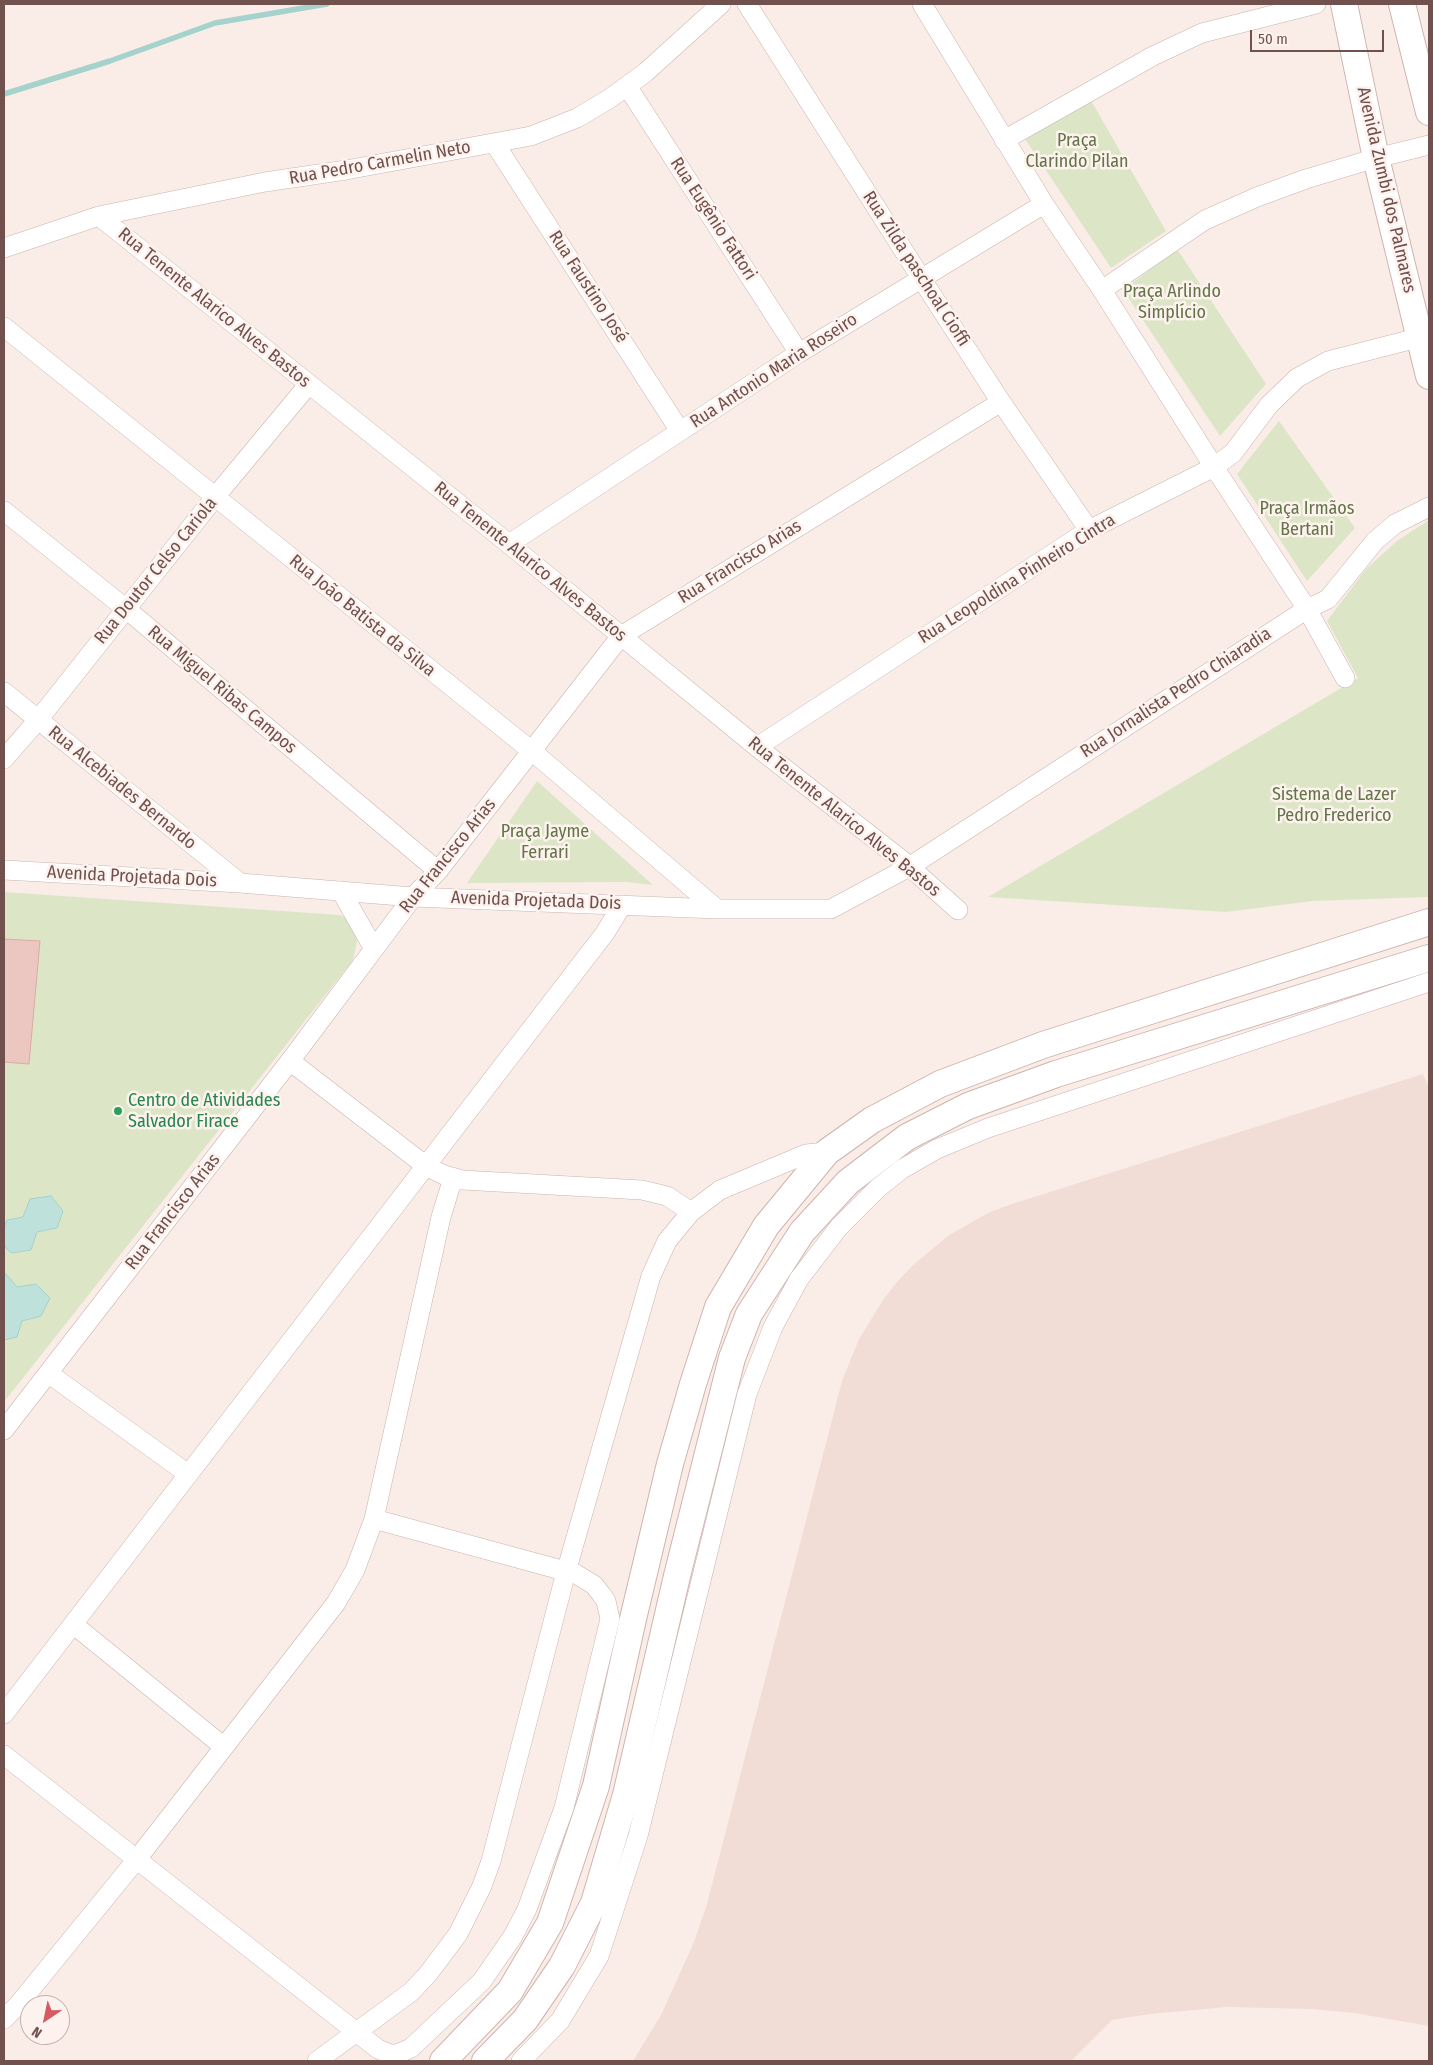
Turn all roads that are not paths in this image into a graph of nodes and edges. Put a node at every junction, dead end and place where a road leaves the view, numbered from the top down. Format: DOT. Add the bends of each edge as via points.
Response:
graph roads {
  1 [pos="720,4"];
  2 [pos="747,4"];
  3 [pos="922,4"];
  4 [pos="1316,4"];
  5 [pos="1344,4"];
  6 [pos="1402,4"];
  7 [pos="627,86"];
  8 [pos="1429,112"];
  9 [pos="1004,140"];
  10 [pos="495,144"];
  11 [pos="1429,145"];
  12 [pos="1376,158"];
  13 [pos="1044,204"];
  14 [pos="99,216"];
  15 [pos="4,248"];
  16 [pos="921,278"];
  17 [pos="1102,290"];
  18 [pos="4,327"];
  19 [pos="1425,336"];
  20 [pos="798,353"];
  21 [pos="1429,376"];
  22 [pos="309,384"];
  23 [pos="1001,402"];
  24 [pos="680,431"];
  25 [pos="1214,467"];
  26 [pos="214,497"];
  27 [pos="1429,506"];
  28 [pos="4,511"];
  29 [pos="1089,530"];
  30 [pos="509,544"];
  31 [pos="125,608"];
  32 [pos="1307,609"];
  33 [pos="621,636"];
  34 [pos="1345,678"];
  35 [pos="4,692"];
  36 [pos="38,720"];
  37 [pos="757,747"];
  38 [pos="533,752"];
  39 [pos="4,759"];
  40 [pos="910,867"];
  41 [pos="4,870"];
  42 [pos="438,871"];
  43 [pos="240,883"];
  44 [pos="341,891"];
  45 [pos="413,897"];
  46 [pos="622,905"];
  47 [pos="717,909"];
  48 [pos="958,910"];
  49 [pos="1429,922"];
  50 [pos="374,949"];
  51 [pos="1429,958"];
  52 [pos="1429,982"];
  53 [pos="290,1061"];
  54 [pos="827,1152"];
  55 [pos="426,1166"];
  56 [pos="453,1178"];
  57 [pos="692,1212"];
  58 [pos="48,1373"];
  59 [pos="4,1430"];
  60 [pos="188,1474"];
  61 [pos="374,1519"];
  62 [pos="566,1572"];
  63 [pos="633,1619"];
  64 [pos="73,1624"];
  65 [pos="594,1684"];
  66 [pos="4,1714"];
  67 [pos="224,1747"];
  68 [pos="4,1755"];
  69 [pos="564,1808"];
  70 [pos="137,1859"];
  71 [pos="571,1862"];
  72 [pos="4,2019"];
  73 [pos="356,2033"];
  74 [pos="317,2061"];
  75 [pos="444,2061"];
  76 [pos="486,2061"];
  77 [pos="521,2061"];
  1 -- 7 [label="street, Rua Pedro Carmelin Neto"];
  2 -- 16 [label="street, Rua Zilda paschoal Cioffi"];
  3 -- 9 [label="street"];
  4 -- 9 [label="street" via="1202,32"];
  5 -- 12 [label="main road, Avenida Zumbi dos Palmares"];
  6 -- 8 [label="main road"];
  7 -- 10 [label="street, Rua Pedro Carmelin Neto" via="577,118 531,136"];
  7 -- 20 [label="street, Rua Eugênio Fattori"];
  9 -- 13 [label="street"];
  10 -- 14 [label="street, Rua Pedro Carmelin Neto" via="265,182"];
  10 -- 24 [label="street, Rua Faustino José"];
  11 -- 12 [label="street"];
  12 -- 17 [label="street" via="1306,179 1205,220"];
  12 -- 19 [label="main road, Avenida Zumbi dos Palmares"];
  13 -- 16 [label="street, Rua Antonio Maria Roseiro"];
  13 -- 17 [label="street"];
  14 -- 15 [label="street, Rua Pedro Carmelin Neto"];
  14 -- 22 [label="street, Rua Tenente Alarico Alves Bastos"];
  16 -- 20 [label="street, Rua Antonio Maria Roseiro"];
  16 -- 23 [label="street, Rua Zilda paschoal Cioffi"];
  17 -- 25 [label="street"];
  18 -- 26 [label="street, Rua João Batista da Silva"];
  19 -- 21 [label="main road, Avenida Zumbi dos Palmares"];
  19 -- 25 [label="street, Rua Leopoldina Pinheiro Cintra" via="1328,361 1297,378 1269,405 1233,453"];
  20 -- 24 [label="street, Rua Antonio Maria Roseiro"];
  22 -- 26 [label="street, Rua Doutor Celso Cariola"];
  22 -- 30 [label="street, Rua Tenente Alarico Alves Bastos"];
  23 -- 29 [label="street, Rua Zilda paschoal Cioffi"];
  23 -- 33 [label="street, Rua Francisco Arias"];
  24 -- 30 [label="street, Rua Antonio Maria Roseiro"];
  25 -- 29 [label="street, Rua Leopoldina Pinheiro Cintra"];
  25 -- 32 [label="street"];
  26 -- 31 [label="street, Rua Doutor Celso Cariola"];
  26 -- 38 [label="street, Rua João Batista da Silva"];
  27 -- 32 [label="street, Rua Jornalista Pedro Chiaradia" via="1395,524 1375,541 1328,599"];
  28 -- 31 [label="street, Rua Miguel Ribas Campos"];
  29 -- 37 [label="street, Rua Leopoldina Pinheiro Cintra"];
  30 -- 33 [label="street, Rua Tenente Alarico Alves Bastos"];
  31 -- 36 [label="street, Rua Doutor Celso Cariola"];
  31 -- 42 [label="street, Rua Miguel Ribas Campos"];
  32 -- 34 [label="street"];
  32 -- 40 [label="street, Rua Jornalista Pedro Chiaradia"];
  33 -- 37 [label="street, Rua Tenente Alarico Alves Bastos"];
  33 -- 38 [label="street, Rua Francisco Arias"];
  35 -- 36 [label="street, Rua Alcebiades Bernardo"];
  36 -- 39 [label="street, Rua Doutor Celso Cariola"];
  36 -- 43 [label="street, Rua Alcebiades Bernardo"];
  37 -- 40 [label="street, Rua Tenente Alarico Alves Bastos"];
  38 -- 42 [label="street, Rua Francisco Arias"];
  38 -- 47 [label="street, Rua João Batista da Silva"];
  40 -- 47 [label="street, Avenida Projetada Dois" via="831,909"];
  40 -- 48 [label="street, Rua Tenente Alarico Alves Bastos"];
  41 -- 43 [label="street, Avenida Projetada Dois"];
  42 -- 45 [label="street, Rua Francisco Arias"];
  43 -- 44 [label="street, Avenida Projetada Dois"];
  44 -- 45 [label="street, Avenida Projetada Dois"];
  44 -- 50 [label="street"];
  45 -- 46 [label="street, Avenida Projetada Dois"];
  45 -- 50 [label="street, Rua Francisco Arias"];
  46 -- 47 [label="street, Avenida Projetada Dois"];
  46 -- 55 [label="street" via="605,933"];
  49 -- 54 [label="main road" via="1043,1045 940,1084 872,1120"];
  50 -- 53 [label="street, Rua Francisco Arias"];
  51 -- 76 [label="main road" via="1056,1074 968,1106 907,1137 855,1176 802,1232 749,1314 732,1358 626,1795 594,1903 562,1966 525,2020"];
  52 -- 77 [label="street" via="954,1142 902,1169 839,1227 800,1279 773,1327 747,1394 638,1836 599,1956 560,2021"];
  53 -- 55 [label="street"];
  53 -- 58 [label="street, Rua Francisco Arias"];
  54 -- 57 [label="street" via="806,1154 720,1190"];
  54 -- 63 [label="main road" via="766,1226 718,1307 670,1464"];
  55 -- 56 [label="street"];
  55 -- 60 [label="street"];
  56 -- 57 [label="street" via="642,1190 667,1196"];
  56 -- 61 [label="street" via="441,1217"];
  57 -- 62 [label="street" via="668,1241 651,1276"];
  58 -- 59 [label="street, Rua Francisco Arias"];
  58 -- 60 [label="street"];
  60 -- 64 [label="street"];
  61 -- 62 [label="street"];
  61 -- 67 [label="street" via="355,1570 336,1603"];
  62 -- 65 [label="street" via="594,1585 609,1610 610,1619"];
  62 -- 73 [label="street" via="491,1861 474,1903 458,1934 428,1974 411,1992"];
  63 -- 65 [label="street"];
  63 -- 71 [label="main road" via="596,1786"];
  64 -- 66 [label="street"];
  64 -- 67 [label="street"];
  65 -- 69 [label="street"];
  67 -- 70 [label="street"];
  68 -- 70 [label="street"];
  69 -- 71 [label="street" via="565,1840"];
  69 -- 73 [label="street" via="527,1908 513,1936 482,1981 404,2052 384,2052"];
  70 -- 72 [label="street"];
  70 -- 73 [label="street"];
  71 -- 75 [label="main road" via="550,1923 510,1991"];
  73 -- 74 [label="street"];
}
